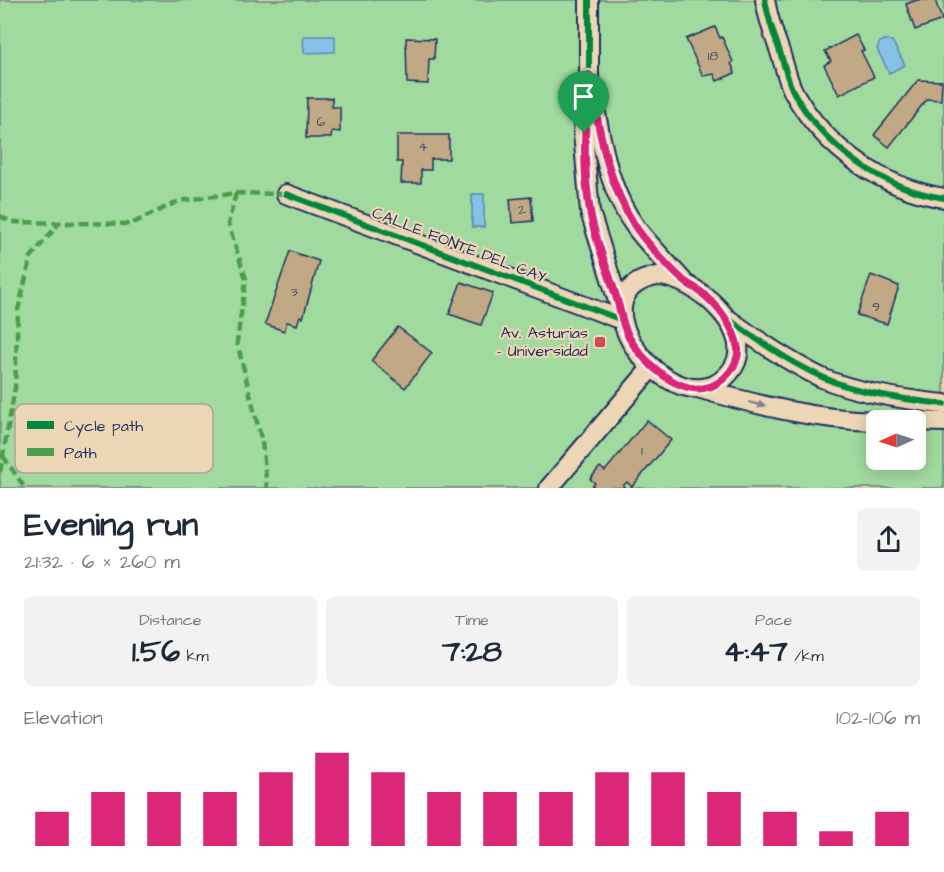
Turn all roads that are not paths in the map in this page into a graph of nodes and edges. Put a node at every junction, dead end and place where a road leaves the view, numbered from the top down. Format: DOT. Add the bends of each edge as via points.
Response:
graph roads {
  1 [pos="589,0"];
  2 [pos="765,0"];
  3 [pos="589,75"];
  4 [pos="286,194"];
  5 [pos="944,198"];
  6 [pos="683,281"];
  7 [pos="724,316"];
  8 [pos="622,317"];
  9 [pos="652,367"];
  10 [pos="701,389"];
  11 [pos="944,404"];
  12 [pos="866,420"];
  13 [pos="926,421"];
  14 [pos="944,422"];
  15 [pos="549,488"];
  1 -- 3 [label="street"];
  2 -- 5 [label="street" via="794,92 828,138 871,173 920,194"];
  3 -- 6 [label="street" via="604,157 616,190 636,227"];
  3 -- 8 [label="street" via="584,133 590,212"];
  4 -- 8 [label="street, CALLE FONTE DEL CAY"];
  6 -- 7 [label="street"];
  6 -- 8 [label="street" via="657,276 637,282 625,296"];
  7 -- 10 [label="street" via="735,335 738,352 734,368 723,380"];
  7 -- 11 [label="street" via="767,347 824,378 892,398"];
  8 -- 9 [label="street" via="632,344"];
  9 -- 10 [label="street" via="671,381"];
  9 -- 15 [label="street"];
  10 -- 12 [label="street, one-way" via="755,404"];
  13 -- 14 [label="street"];
}
